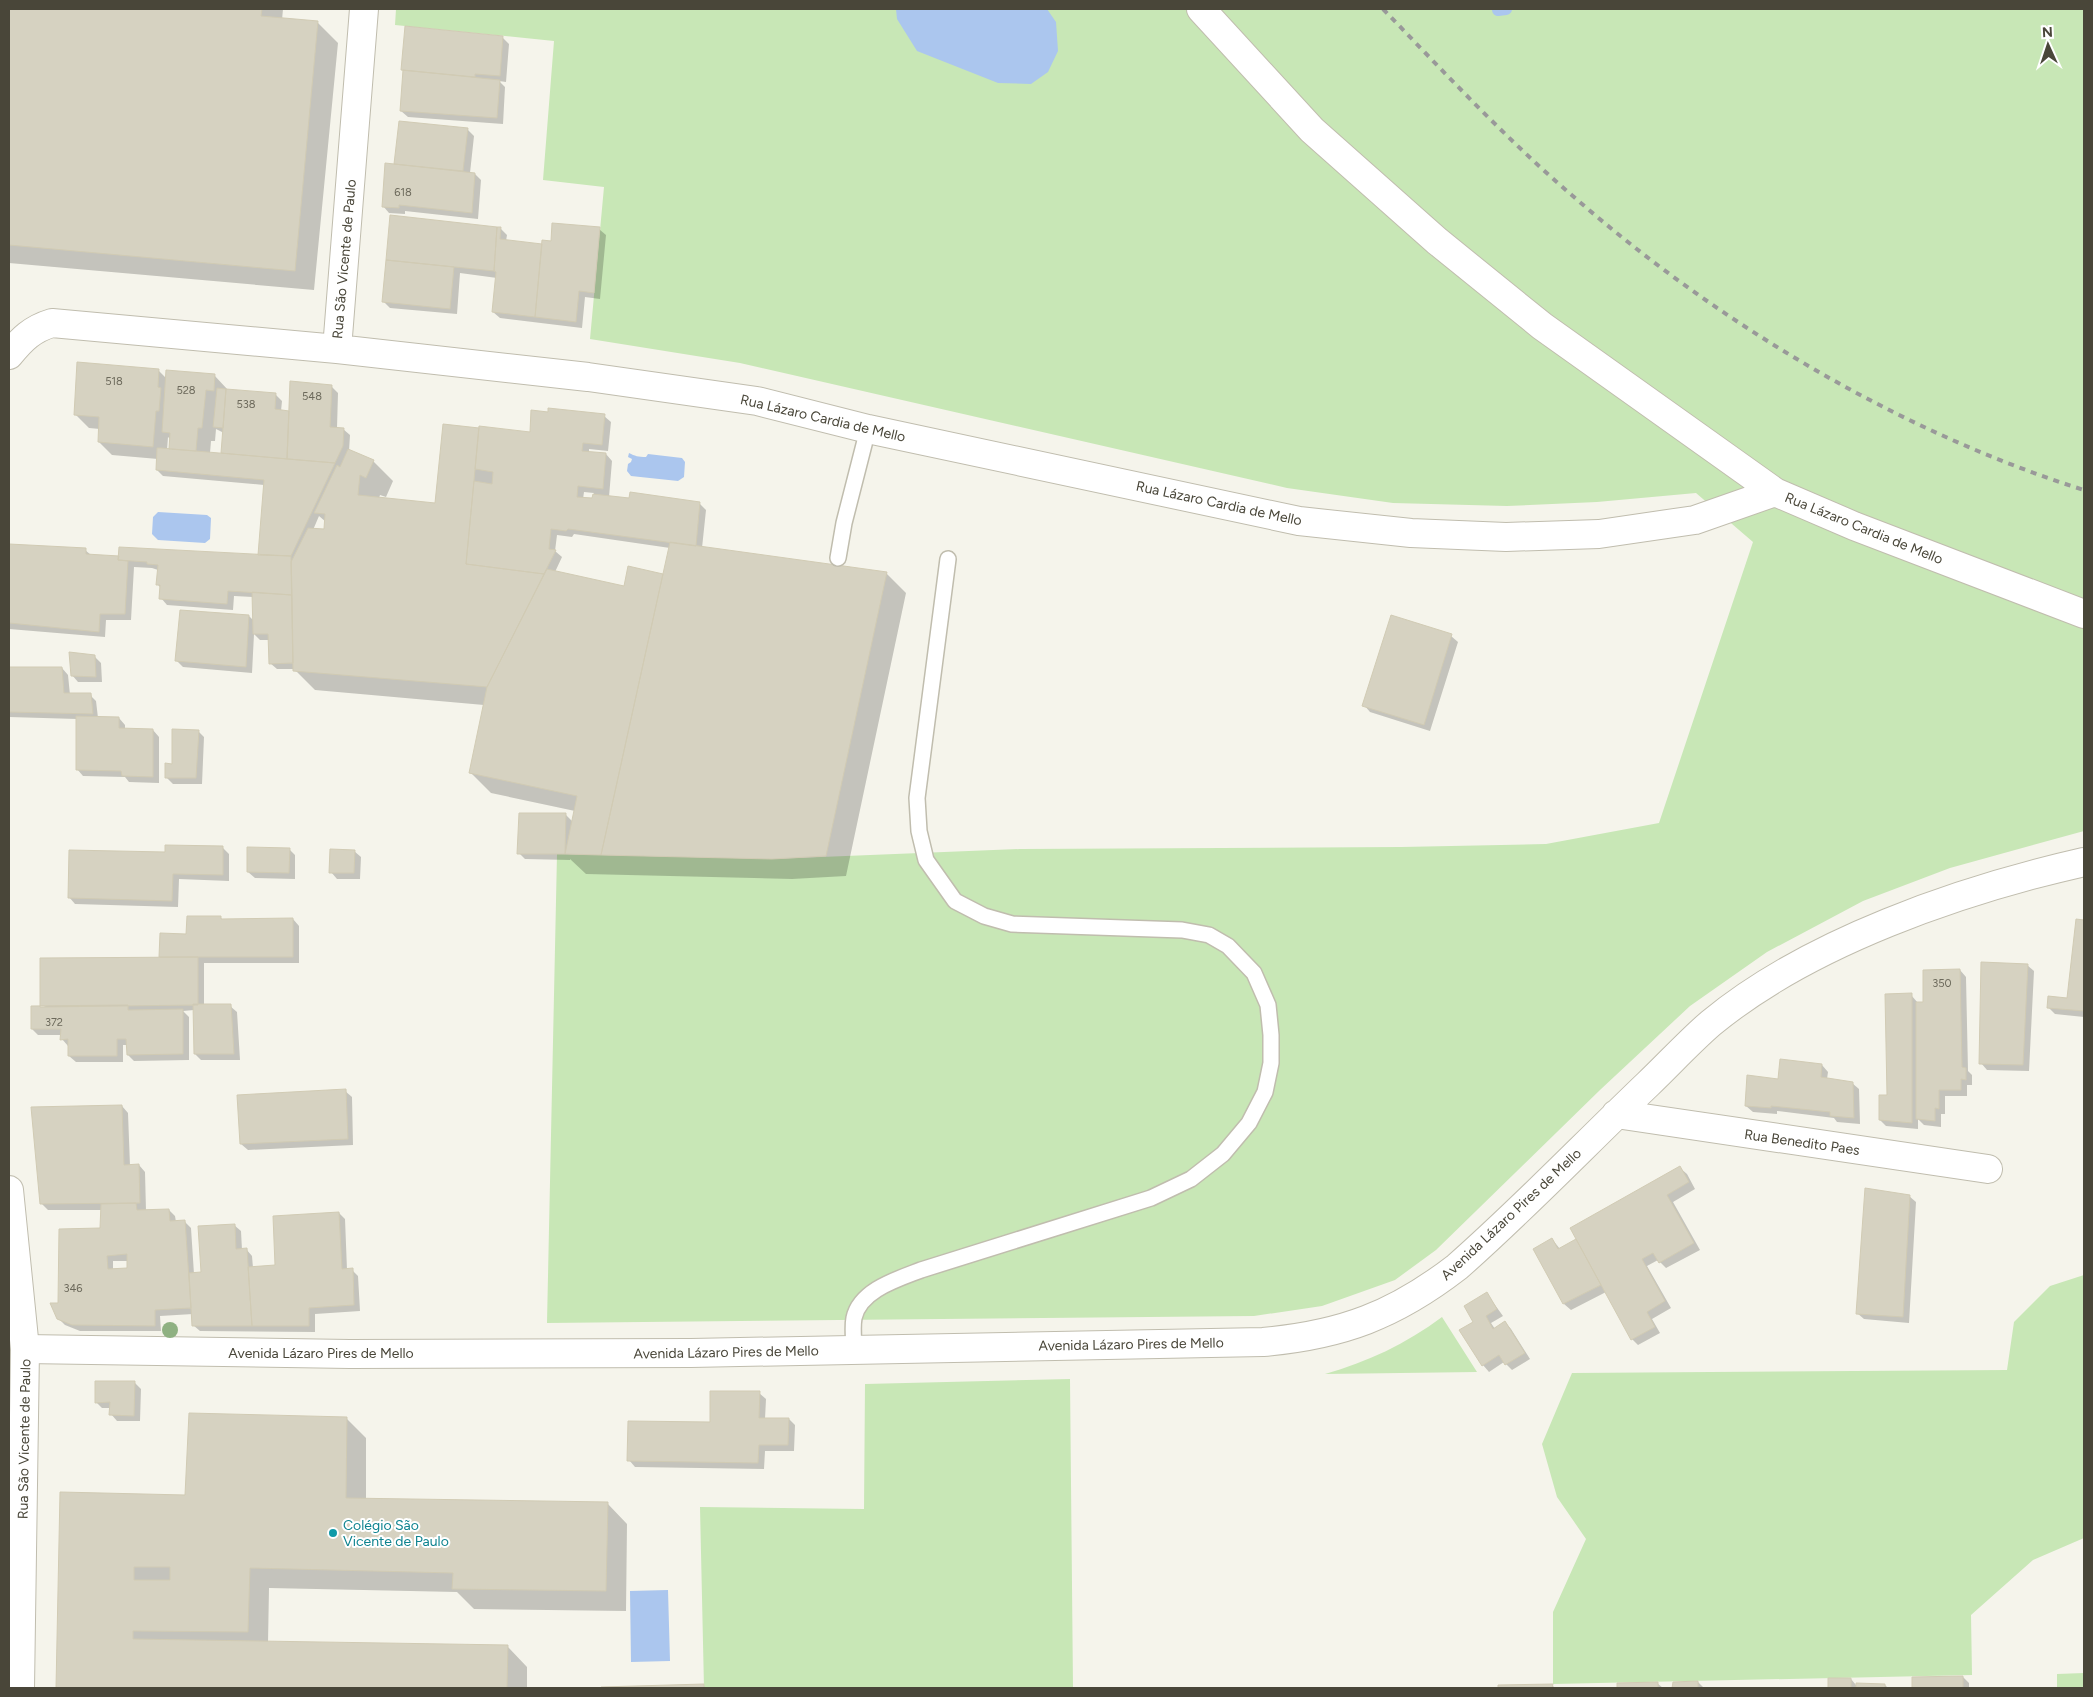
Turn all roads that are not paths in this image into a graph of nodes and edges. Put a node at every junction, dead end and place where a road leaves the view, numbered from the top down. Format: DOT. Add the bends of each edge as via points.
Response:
graph roads {
  1 [pos="364,9"];
  2 [pos="1201,9"];
  3 [pos="337,349"];
  4 [pos="9,354"];
  5 [pos="868,429"];
  6 [pos="1775,492"];
  7 [pos="838,558"];
  8 [pos="948,559"];
  9 [pos="2084,614"];
  10 [pos="2084,862"];
  11 [pos="1616,1114"];
  12 [pos="1988,1169"];
  13 [pos="9,1190"];
  14 [pos="25,1350"];
  15 [pos="854,1350"];
  16 [pos="20,1688"];
  1 -- 3 [label="street, Rua São Vicente de Paulo"];
  2 -- 6 [label="street" via="1312,130 1437,241 1542,326"];
  3 -- 4 [label="street, Rua São Vicente de Paulo" via="52,324 23,337"];
  3 -- 5 [label="street, Rua Lázaro Cardia de Mello" via="588,377 757,401"];
  5 -- 6 [label="street, Rua Lázaro Cardia de Mello" via="1299,520 1411,533 1506,537 1599,534 1695,520"];
  5 -- 7 [label="lane"];
  6 -- 9 [label="street, Rua Lázaro Cardia de Mello" via="1854,526"];
  8 -- 15 [label="lane" via="917,798 919,831 926,860 955,901 984,916 1012,924 1182,930 1209,935 1228,946 1254,973 1268,1005 1271,1063 1265,1092 1248,1123 1223,1154 1191,1179 1151,1198 893,1281 870,1295 856,1310"];
  10 -- 11 [label="street, Avenida Lázaro Pires de Mello" via="1991,887 1923,910 1840,944 1779,975 1711,1023"];
  11 -- 12 [label="street, Rua Benedito Paes"];
  11 -- 15 [label="street, Avenida Lázaro Pires de Mello" via="1458,1267 1409,1301 1362,1323 1298,1339 1263,1342"];
  13 -- 14 [label="street, Rua São Vicente de Paulo"];
  14 -- 15 [label="street, Avenida Lázaro Pires de Mello" via="340,1354"];
  14 -- 16 [label="street, Rua São Vicente de Paulo"];
}
